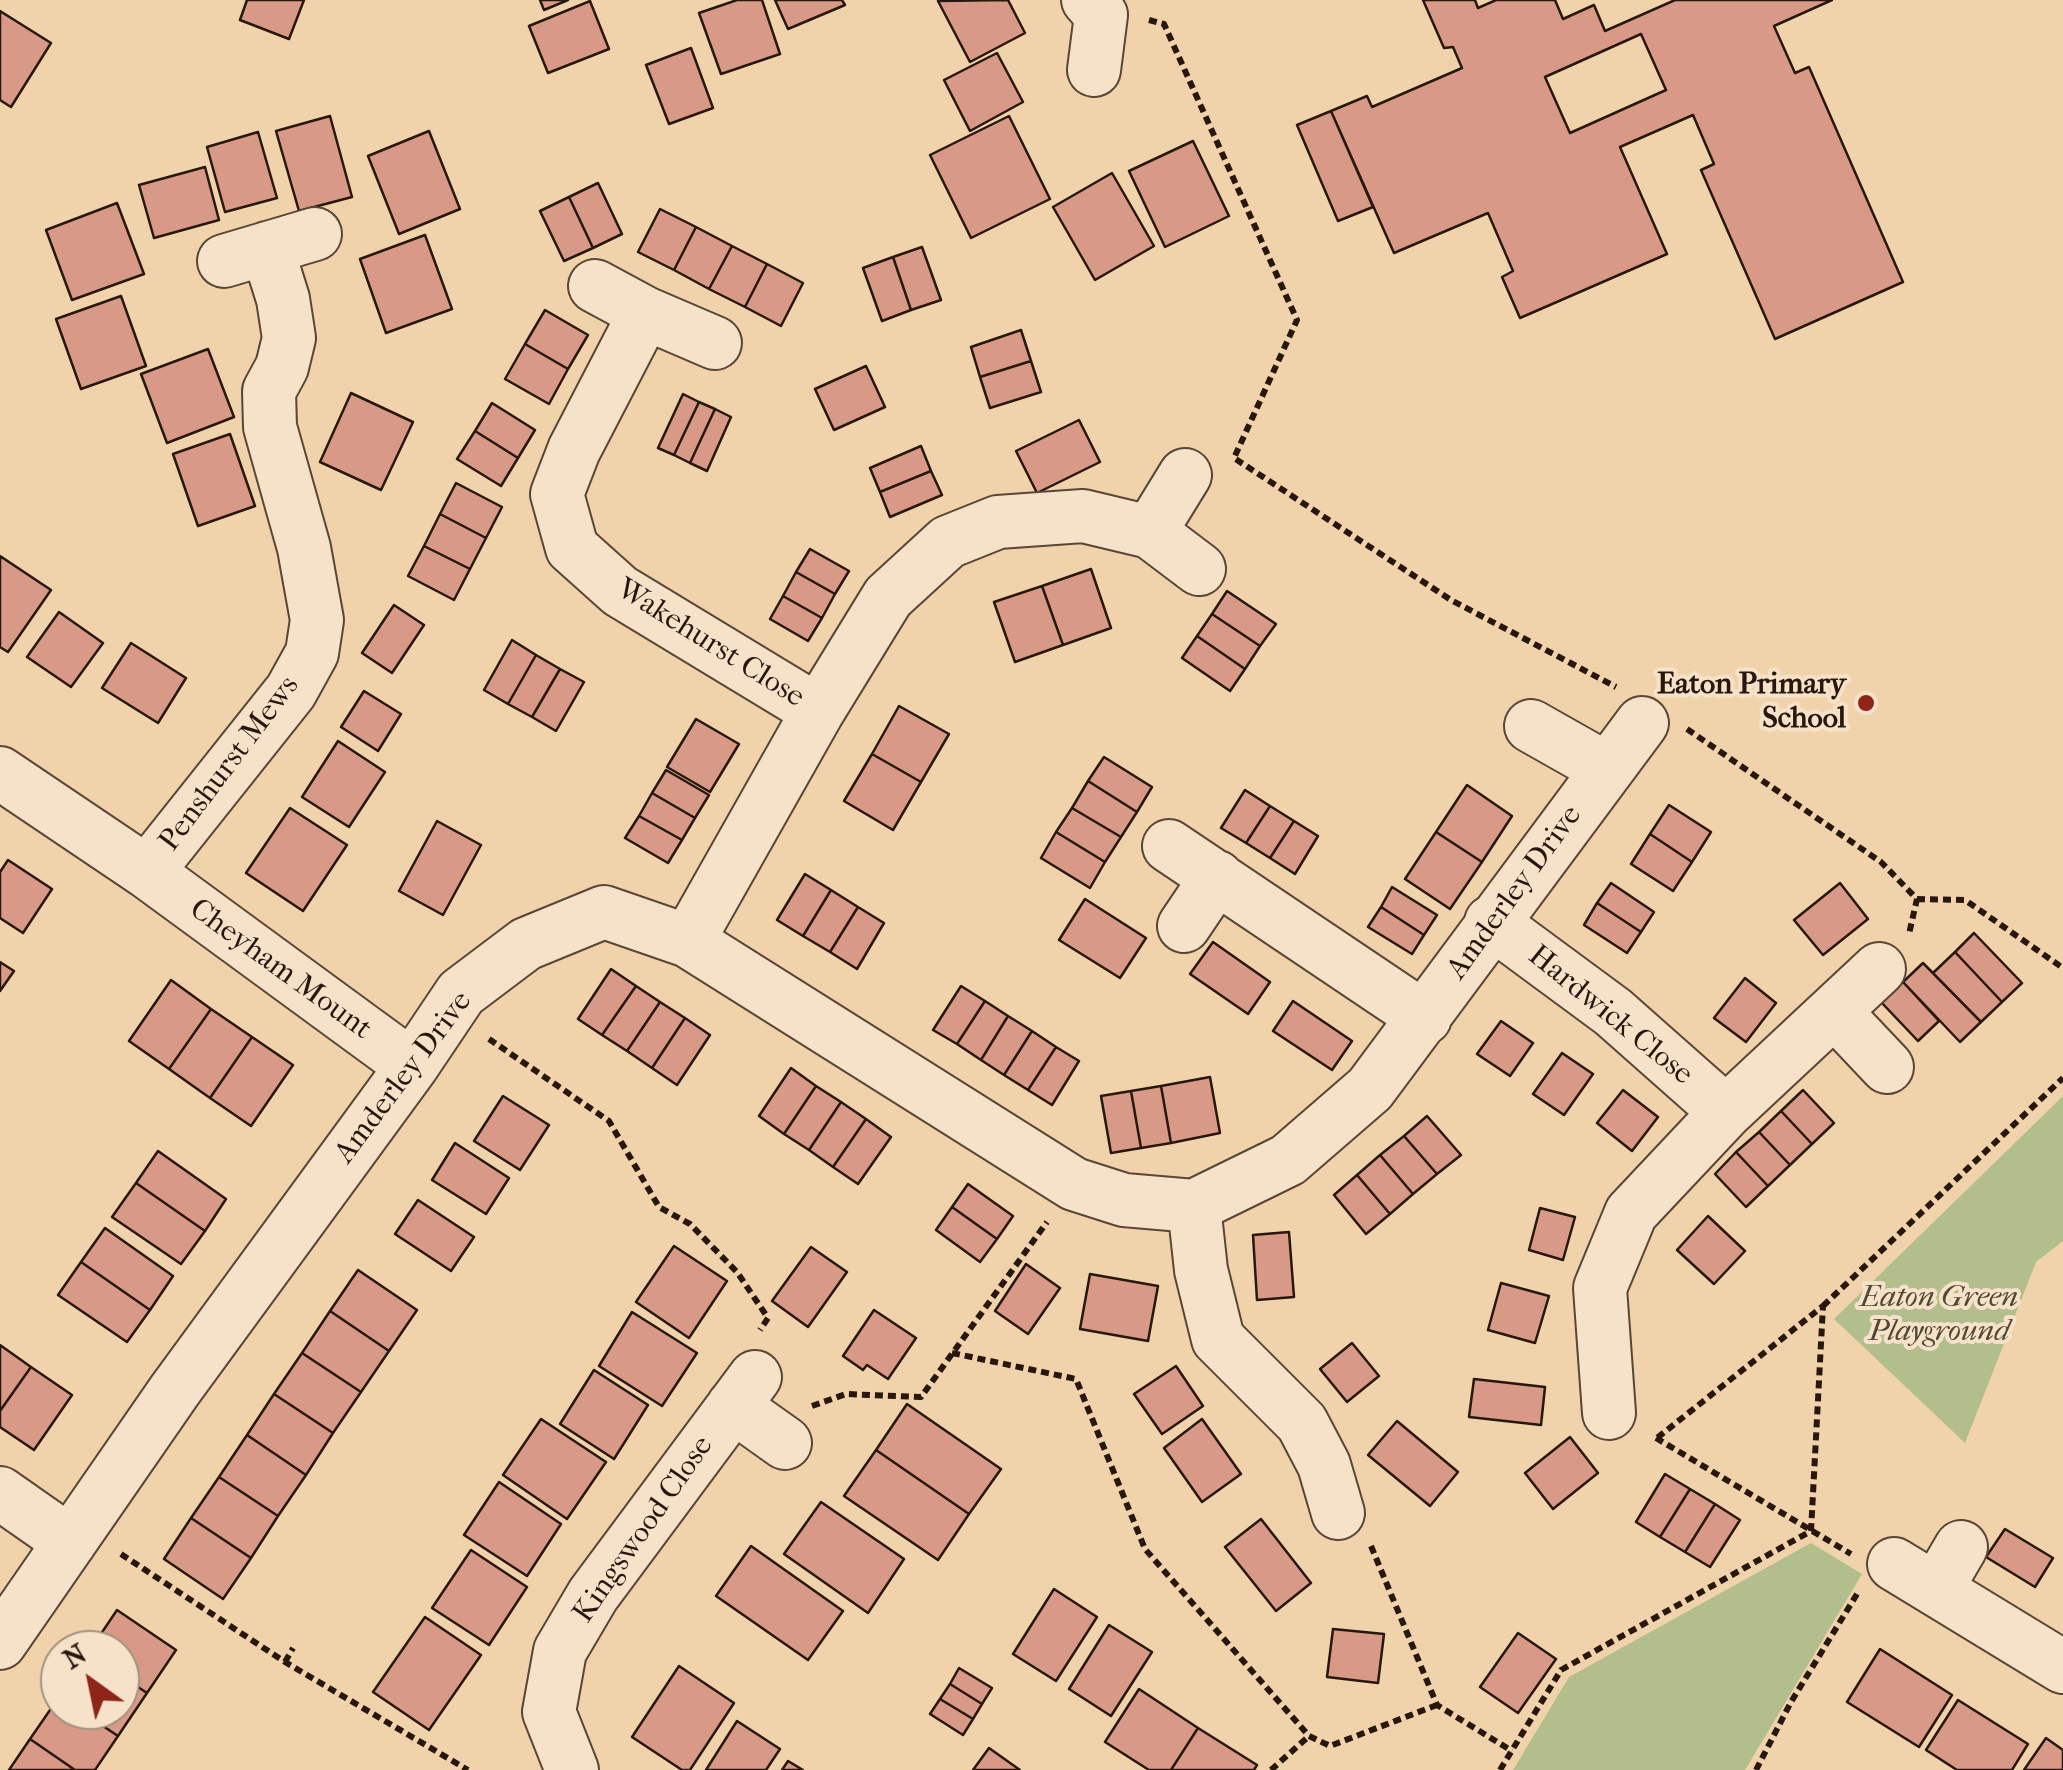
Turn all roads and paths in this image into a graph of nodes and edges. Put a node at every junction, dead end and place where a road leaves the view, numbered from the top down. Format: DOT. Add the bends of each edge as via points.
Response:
graph roads {
  1 [pos="1106,10"];
  2 [pos="1094,70"];
  3 [pos="269,248"];
  4 [pos="595,286"];
  5 [pos="645,313"];
  6 [pos="715,343"];
  7 [pos="1185,475"];
  8 [pos="1150,532"];
  9 [pos="1199,569"];
  10 [pos="1645,710"];
  11 [pos="818,711"];
  12 [pos="1531,726"];
  13 [pos="1608,769"];
  14 [pos="0,773"];
  15 [pos="1169,846"];
  16 [pos="147,872"];
  17 [pos="1217,877"];
  18 [pos="1917,899"];
  19 [pos="1492,922"];
  20 [pos="1184,926"];
  21 [pos="688,941"];
  22 [pos="2063,968"];
  23 [pos="1880,969"];
  24 [pos="449,1012"];
  25 [pos="1836,1012"];
  26 [pos="1424,1018"];
  27 [pos="412,1066"];
  28 [pos="1887,1067"];
  29 [pos="2063,1078"];
  30 [pos="1726,1112"];
  31 [pos="1074,1184"];
  32 [pos="1194,1206"];
  33 [pos="1824,1306"];
  34 [pos="952,1353"];
  35 [pos="744,1392"];
  36 [pos="1609,1412"];
  37 [pos="1657,1438"];
  38 [pos="785,1443"];
  39 [pos="0,1493"];
  40 [pos="1338,1513"];
  41 [pos="1811,1531"];
  42 [pos="75,1535"];
  43 [pos="1917,1567"];
  44 [pos="0,1643"];
  45 [pos="293,1648"];
  46 [pos="284,1662"];
  47 [pos="2063,1668"];
  48 [pos="1437,1704"];
  49 [pos="1309,1736"];
  50 [pos="1512,1751"];
  51 [pos="468,1770"];
  52 [pos="572,1770"];
  53 [pos="1271,1770"];
  54 [pos="1500,1770"];
  55 [pos="1756,1770"];
  1 -- 2 [label="street"];
  1 -- 10 [label="path" via="1164,24 1297,320 1234,458 1451,600"];
  3 -- 16 [label="street, Penshurst Mews" via="288,338 269,390 270,426 317,620 312,653 291,691"];
  4 -- 5 [label="street"];
  5 -- 6 [label="street"];
  5 -- 11 [label="street, Wakehurst Close" via="557,494 572,548 620,591"];
  7 -- 8 [label="street"];
  8 -- 9 [label="street, Wakehurst Close"];
  8 -- 11 [label="street, Wakehurst Close" via="1082,516 998,522 948,542 888,597"];
  10 -- 13 [label="street, Amderley Drive"];
  10 -- 18 [label="path" via="1880,862"];
  11 -- 21 [label="street, Wakehurst Close"];
  12 -- 13 [label="street"];
  13 -- 19 [label="street, Amderley Drive"];
  14 -- 16 [label="street, Cheyham Mount"];
  15 -- 17 [label="street"];
  16 -- 27 [label="street, Cheyham Mount"];
  17 -- 20 [label="street"];
  17 -- 26 [label="street"];
  18 -- 22 [label="path" via="1965,900"];
  18 -- 23 [label="path" via="1910,934"];
  19 -- 26 [label="street, Amderley Drive"];
  19 -- 30 [label="street, Hardwick Close" via="1614,1012"];
  21 -- 24 [label="street, Amderley Drive" via="604,912 526,944 461,993"];
  21 -- 31 [label="street, Amderley Drive"];
  23 -- 25 [label="street"];
  24 -- 27 [label="street, Amderley Drive"];
  24 -- 35 [label="path" via="609,1121 660,1207 690,1224 736,1272 768,1318 740,1358"];
  25 -- 28 [label="street"];
  25 -- 30 [label="street"];
  26 -- 32 [label="street, Amderley Drive" via="1370,1089 1288,1160"];
  27 -- 42 [label="street, Amderley Drive"];
  29 -- 33 [label="path"];
  30 -- 36 [label="street" via="1631,1213 1600,1288"];
  31 -- 32 [label="street, Amderley Drive" via="1124,1200"];
  31 -- 34 [label="path"];
  32 -- 40 [label="street" via="1200,1270 1218,1339 1302,1423"];
  33 -- 37 [label="path"];
  33 -- 41 [label="path"];
  34 -- 35 [label="path" via="921,1397 846,1394 810,1407"];
  34 -- 49 [label="path" via="1076,1379 1145,1549"];
  35 -- 38 [label="street, Kingswood Close"];
  35 -- 52 [label="street, Kingswood Close" via="592,1595 560,1652 550,1712"];
  36 -- 37 [label="path"];
  37 -- 41 [label="path"];
  39 -- 42 [label="street"];
  40 -- 48 [label="path" via="1370,1546"];
  41 -- 43 [label="path"];
  41 -- 50 [label="path" via="1561,1670"];
  42 -- 44 [label="street, Amderley Drive"];
  42 -- 46 [label="path"];
  43 -- 47 [label="street"];
  43 -- 55 [label="path" via="1791,1702"];
  45 -- 46 [label="path"];
  46 -- 51 [label="path"];
  48 -- 49 [label="path" via="1330,1746"];
  48 -- 50 [label="path"];
  49 -- 53 [label="path"];
  50 -- 54 [label="path"];
}
